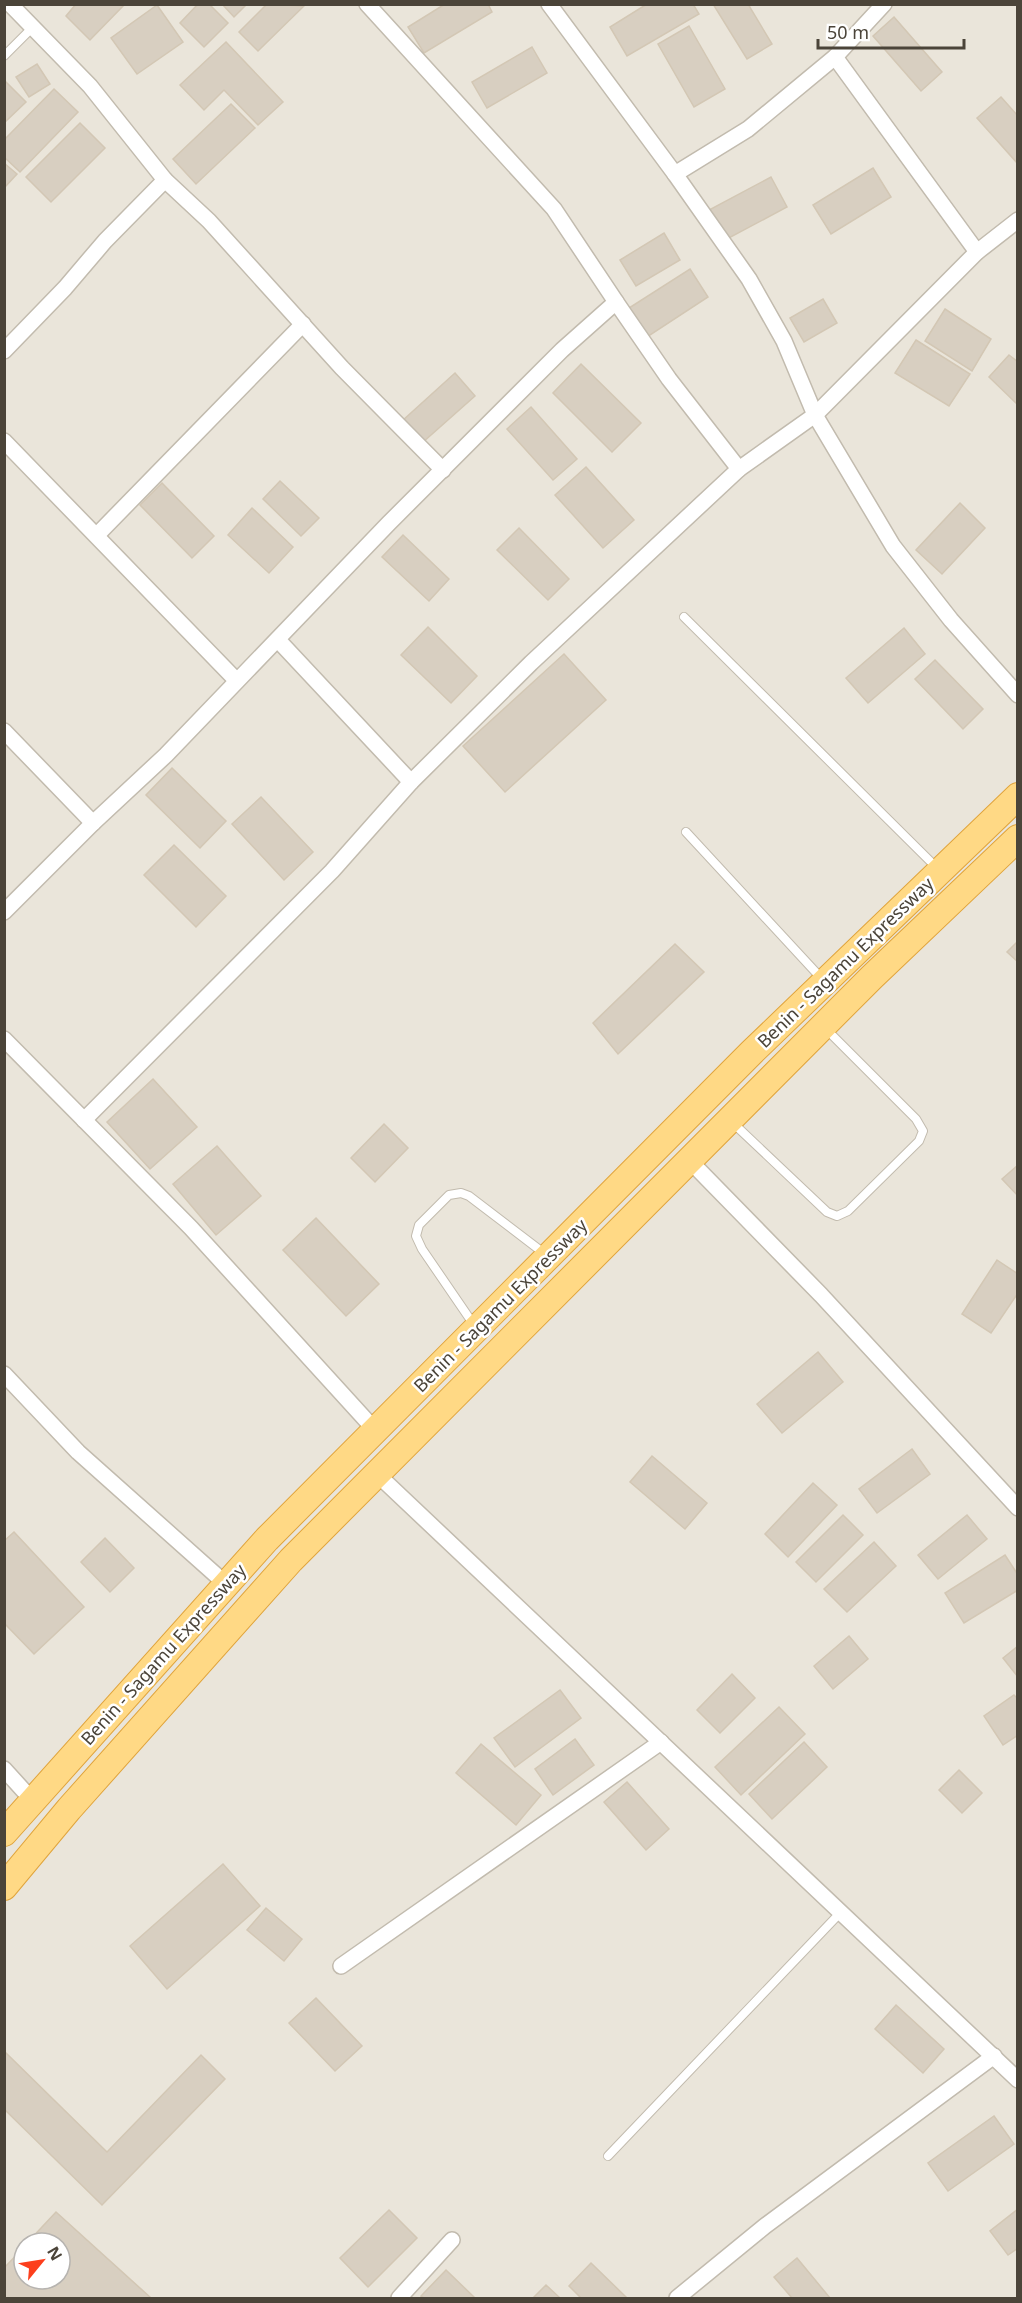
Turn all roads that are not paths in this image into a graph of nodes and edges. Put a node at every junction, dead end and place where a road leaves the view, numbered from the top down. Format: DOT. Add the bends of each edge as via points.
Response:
graph roads {
  1 [pos="10,4"];
  2 [pos="367,4"];
  3 [pos="549,4"];
  4 [pos="884,4"];
  5 [pos="32,28"];
  6 [pos="4,56"];
  7 [pos="835,57"];
  8 [pos="675,174"];
  9 [pos="165,180"];
  10 [pos="1017,220"];
  11 [pos="977,252"];
  12 [pos="616,302"];
  13 [pos="303,324"];
  14 [pos="4,351"];
  15 [pos="815,415"];
  16 [pos="4,441"];
  17 [pos="739,469"];
  18 [pos="443,470"];
  19 [pos="97,535"];
  20 [pos="684,618"];
  21 [pos="278,640"];
  22 [pos="236,680"];
  23 [pos="1017,694"];
  24 [pos="4,731"];
  25 [pos="411,782"];
  26 [pos="1017,796"];
  27 [pos="93,823"];
  28 [pos="686,832"];
  29 [pos="1017,837"];
  30 [pos="939,870"];
  31 [pos="4,912"];
  32 [pos="825,982"];
  33 [pos="823,1026"];
  34 [pos="4,1039"];
  35 [pos="84,1120"];
  36 [pos="730,1120"];
  37 [pos="689,1160"];
  38 [pos="548,1257"];
  39 [pos="476,1329"];
  40 [pos="4,1374"];
  41 [pos="375,1430"];
  42 [pos="377,1474"];
  43 [pos="1017,1508"];
  44 [pos="225,1584"];
  45 [pos="661,1742"];
  46 [pos="4,1769"];
  47 [pos="33,1801"];
  48 [pos="4,1833"];
  49 [pos="4,1887"];
  50 [pos="841,1912"];
  51 [pos="341,1966"];
  52 [pos="994,2056"];
  53 [pos="1017,2080"];
  54 [pos="608,2156"];
  55 [pos="452,2240"];
  56 [pos="399,2298"];
  57 [pos="677,2298"];
  1 -- 5 [label="street"];
  2 -- 12 [label="street" via="554,209"];
  3 -- 8 [label="street"];
  4 -- 7 [label="street"];
  5 -- 6 [label="lane"];
  5 -- 9 [label="street" via="90,86"];
  7 -- 8 [label="street" via="748,129"];
  7 -- 11 [label="street"];
  8 -- 15 [label="street" via="748,279 784,341"];
  9 -- 13 [label="street"];
  9 -- 14 [label="street"];
  10 -- 11 [label="street"];
  11 -- 15 [label="street"];
  12 -- 17 [label="street"];
  12 -- 18 [label="street" via="562,350"];
  13 -- 18 [label="street"];
  13 -- 19 [label="street"];
  15 -- 17 [label="street"];
  15 -- 23 [label="street" via="892,546"];
  16 -- 19 [label="street"];
  17 -- 25 [label="street" via="531,663"];
  18 -- 21 [label="street"];
  19 -- 22 [label="street"];
  20 -- 30 [label="lane"];
  21 -- 22 [label="street"];
  21 -- 25 [label="street"];
  22 -- 27 [label="street" via="166,755"];
  24 -- 27 [label="street"];
  25 -- 35 [label="street" via="332,871"];
  26 -- 30 [label="highway, Benin - Sagamu Expressway"];
  27 -- 31 [label="street"];
  28 -- 32 [label="lane"];
  29 -- 33 [label="highway"];
  30 -- 32 [label="highway, Benin - Sagamu Expressway"];
  32 -- 38 [label="highway, Benin - Sagamu Expressway"];
  33 -- 36 [label="highway"];
  33 -- 36 [label="lane" via="916,1119 923,1131 919,1141 848,1211 837,1216 827,1212"];
  34 -- 35 [label="street"];
  35 -- 41 [label="street" via="191,1228"];
  36 -- 37 [label="highway"];
  37 -- 42 [label="highway"];
  37 -- 43 [label="street" via="821,1295"];
  38 -- 39 [label="highway, Benin - Sagamu Expressway"];
  38 -- 39 [label="lane" via="469,1196 449,1195 441,1202 419,1225 416,1236"];
  39 -- 41 [label="highway, Benin - Sagamu Expressway"];
  40 -- 44 [label="street" via="78,1452"];
  41 -- 44 [label="highway, Benin - Sagamu Expressway"];
  42 -- 45 [label="street"];
  42 -- 49 [label="highway" via="291,1560"];
  44 -- 47 [label="highway, Benin - Sagamu Expressway"];
  45 -- 50 [label="street"];
  45 -- 51 [label="street"];
  46 -- 47 [label="street"];
  47 -- 48 [label="highway, Benin - Sagamu Expressway"];
  50 -- 52 [label="street"];
  50 -- 54 [label="lane"];
  52 -- 53 [label="street"];
  52 -- 57 [label="street" via="765,2226"];
  55 -- 56 [label="street"];
}
